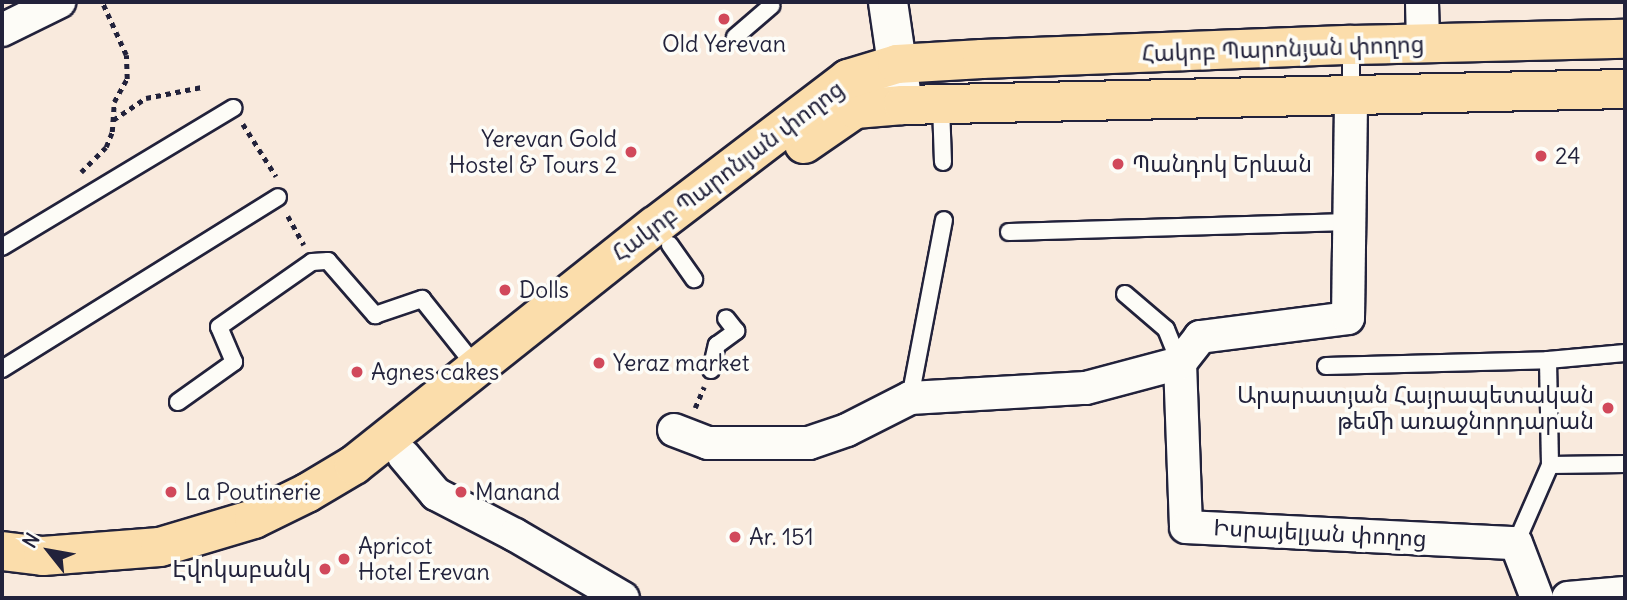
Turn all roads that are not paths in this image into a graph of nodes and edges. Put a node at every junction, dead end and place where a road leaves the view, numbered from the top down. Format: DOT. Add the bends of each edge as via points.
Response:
graph roads {
  1 [pos="59,2"];
  2 [pos="888,2"];
  3 [pos="1422,2"];
  4 [pos="771,6"];
  5 [pos="2,30"];
  6 [pos="735,37"];
  7 [pos="1625,39"];
  8 [pos="1423,44"];
  9 [pos="1351,45"];
  10 [pos="897,64"];
  11 [pos="1625,89"];
  12 [pos="1351,96"];
  13 [pos="903,105"];
  14 [pos="942,105"];
  15 [pos="233,108"];
  16 [pos="943,162"];
  17 [pos="278,197"];
  18 [pos="944,220"];
  19 [pos="1349,222"];
  20 [pos="1009,232"];
  21 [pos="670,245"];
  22 [pos="2,247"];
  23 [pos="694,279"];
  24 [pos="1125,293"];
  25 [pos="726,318"];
  26 [pos="1625,353"];
  27 [pos="1548,360"];
  28 [pos="1180,363"];
  29 [pos="1326,366"];
  30 [pos="476,367"];
  31 [pos="2,369"];
  32 [pos="711,370"];
  33 [pos="910,398"];
  34 [pos="178,401"];
  35 [pos="679,432"];
  36 [pos="404,456"];
  37 [pos="1625,464"];
  38 [pos="1550,465"];
  39 [pos="1516,543"];
  40 [pos="2,551"];
  41 [pos="2,576"];
  42 [pos="1625,593"];
  43 [pos="623,598"];
  44 [pos="1536,598"];
  45 [pos="1567,598"];
  1 -- 5 [label="street"];
  2 -- 10 [label="main road"];
  3 -- 8 [label="street"];
  4 -- 6 [label="lane"];
  7 -- 8 [label="main road, Հակոբ Պարոնյան փողոց"];
  8 -- 9 [label="main road, Հակոբ Պարոնյան փողոց"];
  9 -- 10 [label="main road, Հակոբ Պարոնյան փողոց"];
  9 -- 12 [label="lane"];
  10 -- 13 [label="main road"];
  10 -- 30 [label="main road, Հակոբ Պարոնյան փողոց" via="848,79"];
  11 -- 12 [label="main road, Հակոբ Պարոնյան փողոց"];
  12 -- 14 [label="main road, Հակոբ Պարոնյան փողոց"];
  12 -- 19 [label="street"];
  13 -- 14 [label="main road, Հակոբ Պարոնյան փողոց"];
  13 -- 21 [label="main road, Հակոբ Պարոնյան փողոց" via="855,109 833,121"];
  14 -- 16 [label="lane"];
  15 -- 22 [label="lane"];
  17 -- 31 [label="lane"];
  18 -- 33 [label="lane"];
  19 -- 20 [label="lane"];
  19 -- 28 [label="street" via="1348,318 1200,337"];
  21 -- 23 [label="lane"];
  21 -- 36 [label="main road, Հակոբ Պարոնյան փողոց"];
  24 -- 28 [label="lane" via="1166,329"];
  25 -- 32 [label="lane" via="736,331 717,345"];
  26 -- 27 [label="lane"];
  27 -- 29 [label="lane"];
  27 -- 38 [label="lane"];
  28 -- 33 [label="street" via="1086,388"];
  28 -- 39 [label="street, Իսրայելյան փողոց" via="1186,527"];
  30 -- 34 [label="lane" via="422,299 375,315 328,261 312,261 219,327 233,362"];
  30 -- 40 [label="main road, Հակոբ Պարոնյան փողոց" via="354,465 254,519 132,551 43,556"];
  33 -- 35 [label="street" via="847,430 809,443 708,443"];
  36 -- 41 [label="main road, Հակոբ Պարոնյան փողոց" via="357,491 275,533 211,553 154,567 58,577"];
  36 -- 43 [label="street" via="436,494"];
  37 -- 38 [label="lane"];
  38 -- 39 [label="lane"];
  39 -- 44 [label="street"];
  42 -- 45 [label="street"];
}
